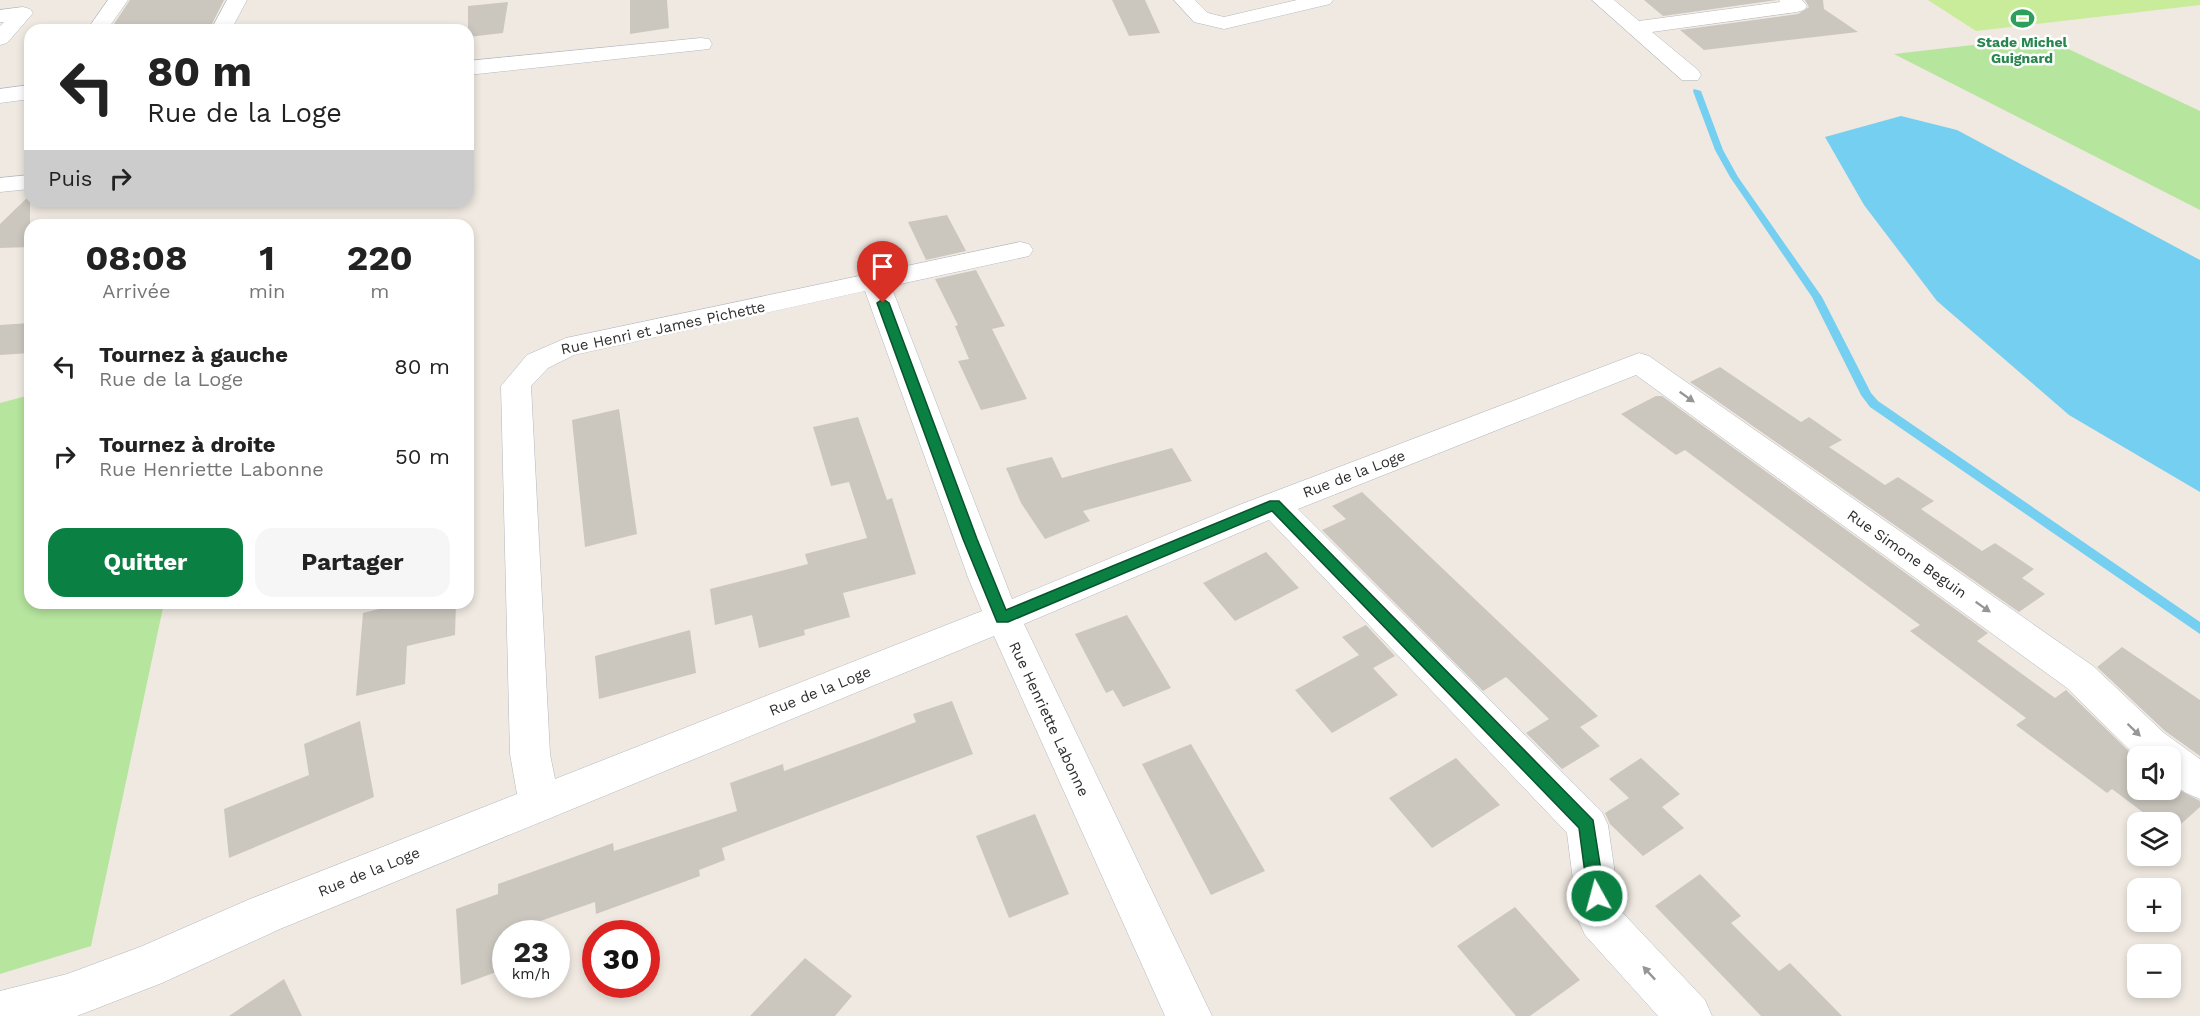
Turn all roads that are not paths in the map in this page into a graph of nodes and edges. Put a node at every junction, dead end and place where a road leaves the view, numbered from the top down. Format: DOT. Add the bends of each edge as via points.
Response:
graph roads {
  1 [pos="118,0"];
  2 [pos="237,0"];
  3 [pos="1184,0"];
  4 [pos="1323,0"];
  5 [pos="1602,0"];
  6 [pos="1789,0"];
  7 [pos="0,16"];
  8 [pos="101,24"];
  9 [pos="224,24"];
  10 [pos="1635,28"];
  11 [pos="0,39"];
  12 [pos="701,44"];
  13 [pos="474,67"];
  14 [pos="1690,75"];
  15 [pos="24,93"];
  16 [pos="0,96"];
  17 [pos="24,183"];
  18 [pos="0,185"];
  19 [pos="1020,250"];
  20 [pos="875,281"];
  21 [pos="1639,363"];
  22 [pos="1274,505"];
  23 [pos="1002,618"];
  24 [pos="2151,746"];
  25 [pos="2181,768"];
  26 [pos="2200,781"];
  27 [pos="539,802"];
  28 [pos="67,1006"];
  29 [pos="0,1014"];
  30 [pos="1189,1016"];
  31 [pos="1689,1016"];
  1 -- 8 [label="street"];
  2 -- 9 [label="street"];
  3 -- 4 [label="street" via="1201,18 1224,22"];
  5 -- 10 [label="street"];
  6 -- 10 [label="street" via="1797,6"];
  7 -- 11 [label="street" via="23,13"];
  10 -- 14 [label="street"];
  12 -- 13 [label="street"];
  15 -- 16 [label="street"];
  17 -- 18 [label="street"];
  19 -- 20 [label="street, Rue Henri et James Pichette"];
  20 -- 23 [label="street, Rue Henriette Labonne"];
  20 -- 27 [label="street, Rue Henri et James Pichette" via="566,347 528,366 516,386 530,754"];
  21 -- 22 [label="street, Rue de la Loge"];
  21 -- 24 [label="street, Rue Simone Beguin, one-way" via="2080,677"];
  22 -- 23 [label="street, Rue de la Loge"];
  31 -- 22 [label="street, one-way" via="1600,920 1587,825"];
  23 -- 27 [label="street, Rue de la Loge"];
  23 -- 30 [label="street, Rue Henriette Labonne"];
  25 -- 26 [label="street"];
  27 -- 28 [label="street, Rue de la Loge" via="265,914"];
  28 -- 29 [label="street, Rue de la Loge"];
}
